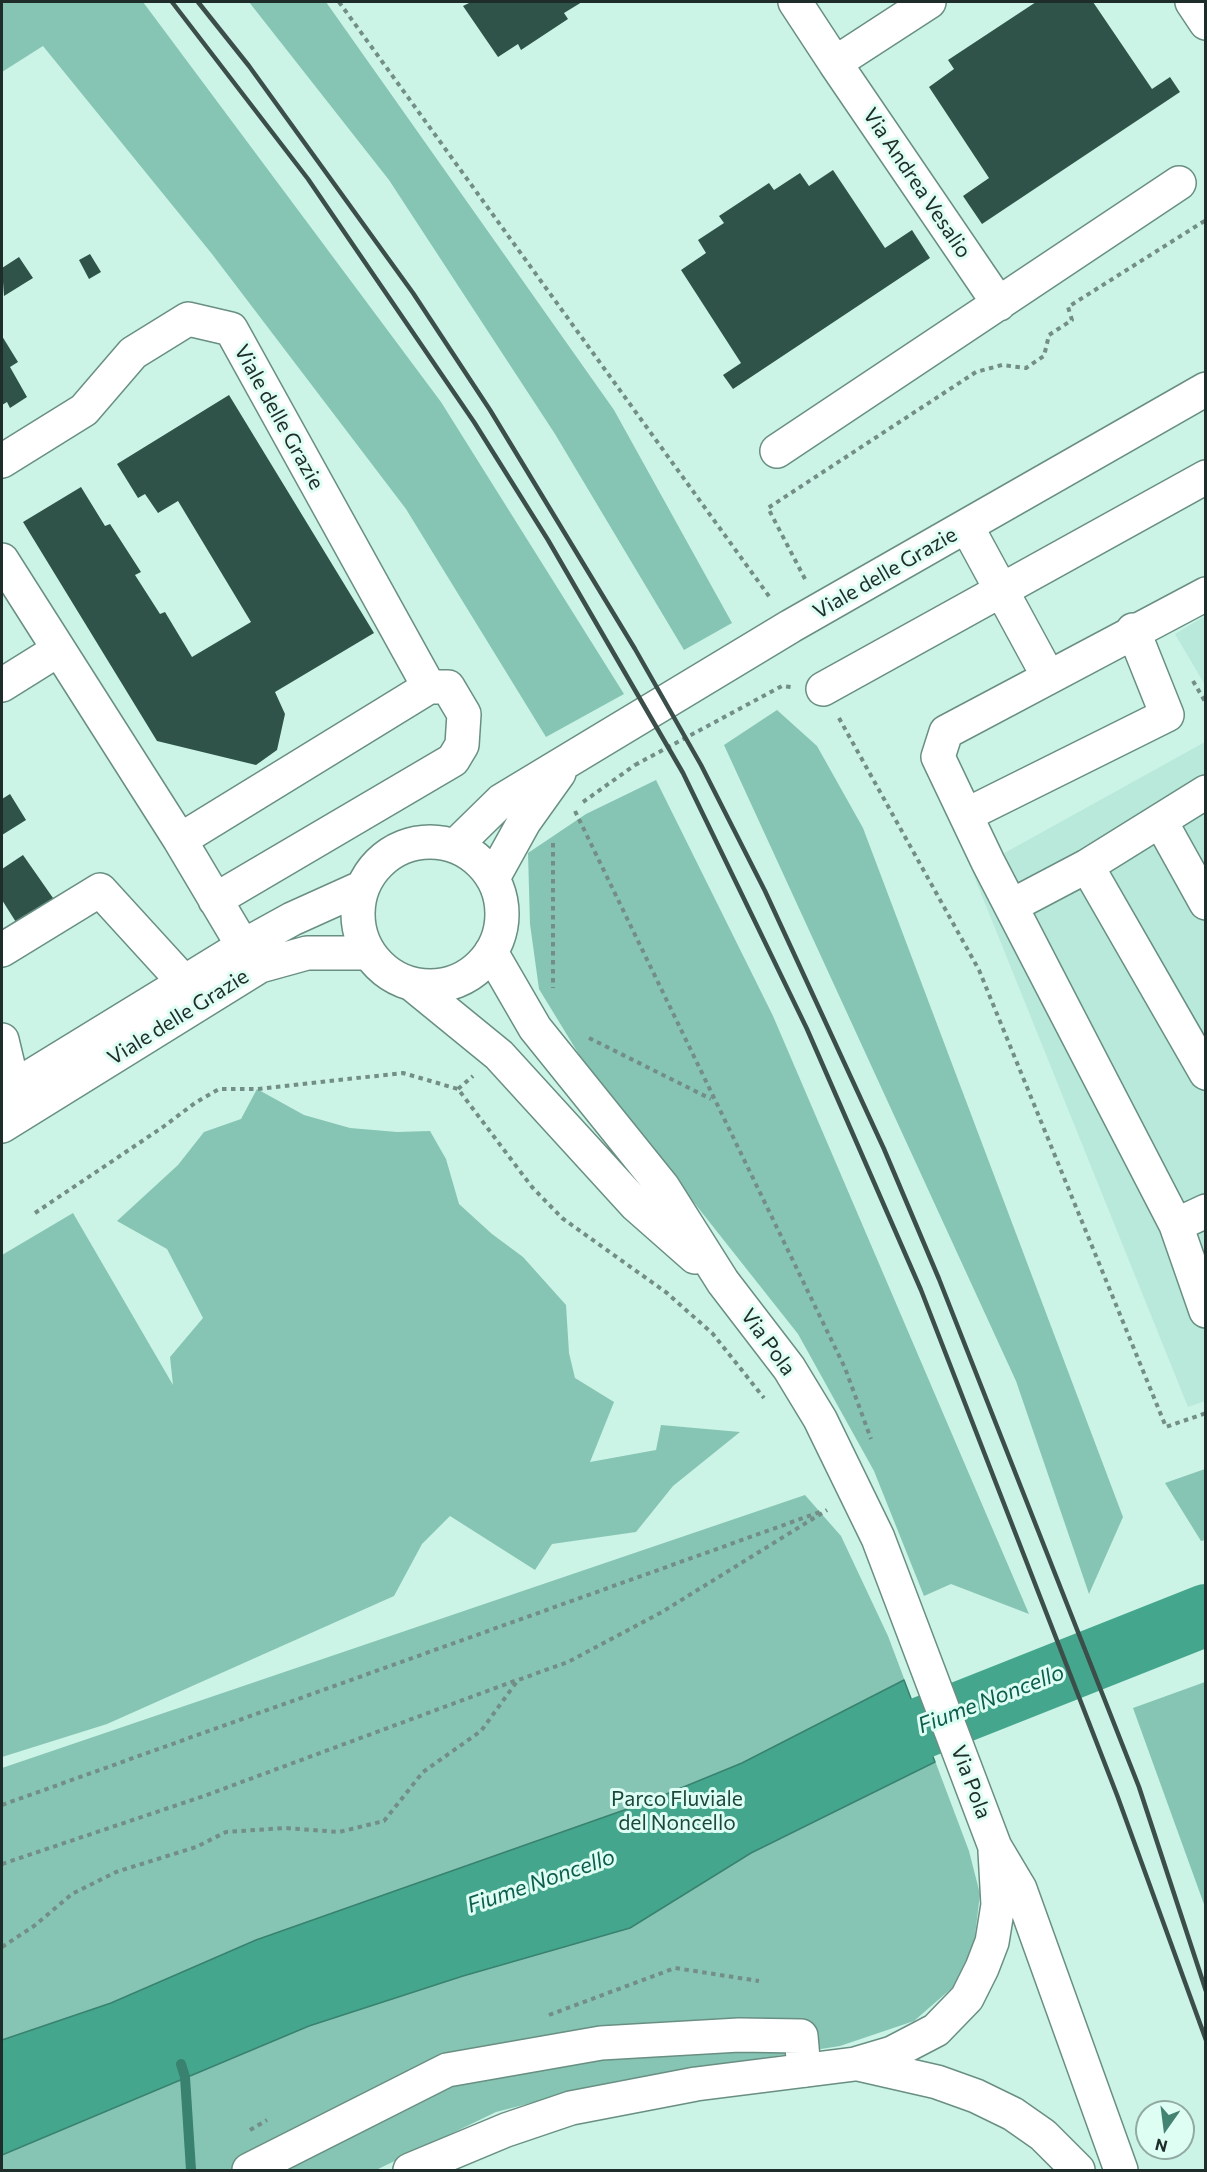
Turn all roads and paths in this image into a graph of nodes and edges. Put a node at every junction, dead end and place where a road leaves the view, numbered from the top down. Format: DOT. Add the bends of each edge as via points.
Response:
graph roads {
  1 [pos="339,2"];
  2 [pos="795,2"];
  3 [pos="929,2"];
  4 [pos="1192,2"];
  5 [pos="1206,23"];
  6 [pos="835,63"];
  7 [pos="1179,183"];
  8 [pos="1206,220"];
  9 [pos="999,304"];
  10 [pos="1206,389"];
  11 [pos="777,451"];
  12 [pos="2,461"];
  13 [pos="1206,477"];
  14 [pos="967,527"];
  15 [pos="2,560"];
  16 [pos="798,584"];
  17 [pos="1003,590"];
  18 [pos="1206,594"];
  19 [pos="781,596"];
  20 [pos="1133,630"];
  21 [pos="58,650"];
  22 [pos="1048,676"];
  23 [pos="2,685"];
  24 [pos="429,687"];
  25 [pos="823,689"];
  26 [pos="615,734"];
  27 [pos="567,763"];
  28 [pos="635,765"];
  29 [pos="1206,792"];
  30 [pos="574,808"];
  31 [pos="966,815"];
  32 [pos="567,818"];
  33 [pos="1161,822"];
  34 [pos="553,836"];
  35 [pos="180,840"];
  36 [pos="455,846"];
  37 [pos="1088,866"];
  38 [pos="493,878"];
  39 [pos="363,887"];
  40 [pos="215,900"];
  41 [pos="1206,903"];
  42 [pos="1013,905"];
  43 [pos="243,946"];
  44 [pos="2,950"];
  45 [pos="491,952"];
  46 [pos="369,953"];
  47 [pos="184,982"];
  48 [pos="412,984"];
  49 [pos="555,993"];
  50 [pos="579,1034"];
  51 [pos="2,1040"];
  52 [pos="1206,1073"];
  53 [pos="7,1090"];
  54 [pos="712,1100"];
  55 [pos="2,1126"];
  56 [pos="1206,1211"];
  57 [pos="35,1213"];
  58 [pos="1176,1225"];
  59 [pos="723,1282"];
  60 [pos="1206,1311"];
  61 [pos="767,1403"];
  62 [pos="1206,1413"];
  63 [pos="873,1446"];
  64 [pos="824,1500"];
  65 [pos="828,1509"];
  66 [pos="878,1538"];
  67 [pos="518,1680"];
  68 [pos="2,1805"];
  69 [pos="995,1846"];
  70 [pos="2,1864"];
  71 [pos="2,1947"];
  72 [pos="855,2064"];
  73 [pos="804,2070"];
  74 [pos="249,2170"];
  75 [pos="410,2170"];
  76 [pos="1078,2170"];
  77 [pos="1121,2170"];
  1 -- 19 [label="path" via="772,601"];
  2 -- 6 [label="main road, Via Andrea Vesalio"];
  3 -- 6 [label="main road"];
  4 -- 5 [label="main road"];
  6 -- 9 [label="main road, Via Andrea Vesalio"];
  7 -- 9 [label="main road"];
  8 -- 16 [label="path" via="1068,307 1072,320 1049,336 1044,356 1026,368 1002,365 976,372 768,508 806,579"];
  9 -- 11 [label="main road"];
  10 -- 14 [label="main road, Viale delle Grazie"];
  12 -- 24 [label="main road, Viale delle Grazie" via="84,410 133,352 188,319 231,329"];
  13 -- 17 [label="main road"];
  14 -- 17 [label="main road"];
  14 -- 26 [label="main road, Viale delle Grazie" via="791,626"];
  15 -- 21 [label="main road, Viale delle Grazie"];
  17 -- 22 [label="main road"];
  17 -- 25 [label="main road"];
  18 -- 20 [label="main road"];
  20 -- 22 [label="main road"];
  20 -- 31 [label="main road" via="1167,715"];
  21 -- 23 [label="main road"];
  21 -- 35 [label="main road, Viale delle Grazie"];
  22 -- 31 [label="main road" via="946,732 938,757"];
  24 -- 35 [label="main road"];
  24 -- 40 [label="main road" via="448,687 464,714 462,745 453,760"];
  25 -- 28 [label="path" via="782,686"];
  25 -- 62 [label="path" via="979,970 1166,1427"];
  26 -- 27 [label="main road, Viale delle Grazie"];
  26 -- 28 [label="path"];
  27 -- 36 [label="main road, Viale delle Grazie" via="501,801"];
  27 -- 38 [label="main road, Viale delle Grazie" via="524,822"];
  28 -- 30 [label="path"];
  29 -- 33 [label="main road"];
  30 -- 32 [label="path"];
  30 -- 54 [label="path"];
  31 -- 42 [label="main road"];
  33 -- 37 [label="main road"];
  33 -- 41 [label="main road"];
  34 -- 49 [label="path"];
  35 -- 40 [label="main road, Viale delle Grazie"];
  36 -- 38 [label="main road" via="477,859"];
  36 -- 39 [label="main road" via="434,841 411,844 374,867"];
  37 -- 42 [label="main road"];
  37 -- 52 [label="main road"];
  38 -- 45 [label="main road" via="501,896 503,915 500,935"];
  39 -- 43 [label="main road, Viale delle Grazie"];
  39 -- 46 [label="main road" via="357,909 359,931"];
  40 -- 43 [label="main road, Viale delle Grazie"];
  42 -- 58 [label="main road"];
  43 -- 47 [label="main road, Viale delle Grazie"];
  44 -- 47 [label="main road, Viale delle Grazie" via="100,891"];
  45 -- 48 [label="main road" via="476,970 457,981 434,986"];
  45 -- 59 [label="main road, Via Pola" via="535,1028 663,1187"];
  46 -- 48 [label="main road" via="395,978"];
  46 -- 55 [label="main road, Viale delle Grazie" via="307,953 260,966"];
  47 -- 53 [label="main road, Viale delle Grazie"];
  48 -- 59 [label="main road, Via Pola" via="499,1055 636,1205"];
  50 -- 54 [label="path"];
  51 -- 53 [label="main road, Viale delle Grazie"];
  54 -- 63 [label="path" via="844,1368"];
  56 -- 58 [label="main road"];
  57 -- 61 [label="path" via="219,1089 257,1089 403,1073 458,1089 532,1187 562,1218 682,1306 713,1334"];
  58 -- 60 [label="main road"];
  59 -- 66 [label="main road, Via Pola" via="789,1368 820,1419"];
  64 -- 65 [label="path"];
  65 -- 66 [label="path"];
  65 -- 67 [label="path" via="662,1612 568,1662"];
  65 -- 68 [label="path"];
  66 -- 69 [label="main road, Via Pola"];
  67 -- 70 [label="path" via="204,1796"];
  67 -- 71 [label="path" via="481,1731 423,1772 384,1821 339,1832 285,1828 226,1832 196,1847 116,1872 81,1890"];
  69 -- 72 [label="main road" via="998,1905 992,1942 967,1998 936,2030 892,2053"];
  69 -- 77 [label="main road, Via Pola" via="1020,1889"];
  72 -- 73 [label="main road"];
  72 -- 76 [label="main road" via="936,2082 976,2096 1013,2114 1043,2135"];
  73 -- 74 [label="main road" via="801,2036 739,2035 601,2043 447,2070"];
  73 -- 75 [label="main road" via="686,2086 571,2108"];
}
